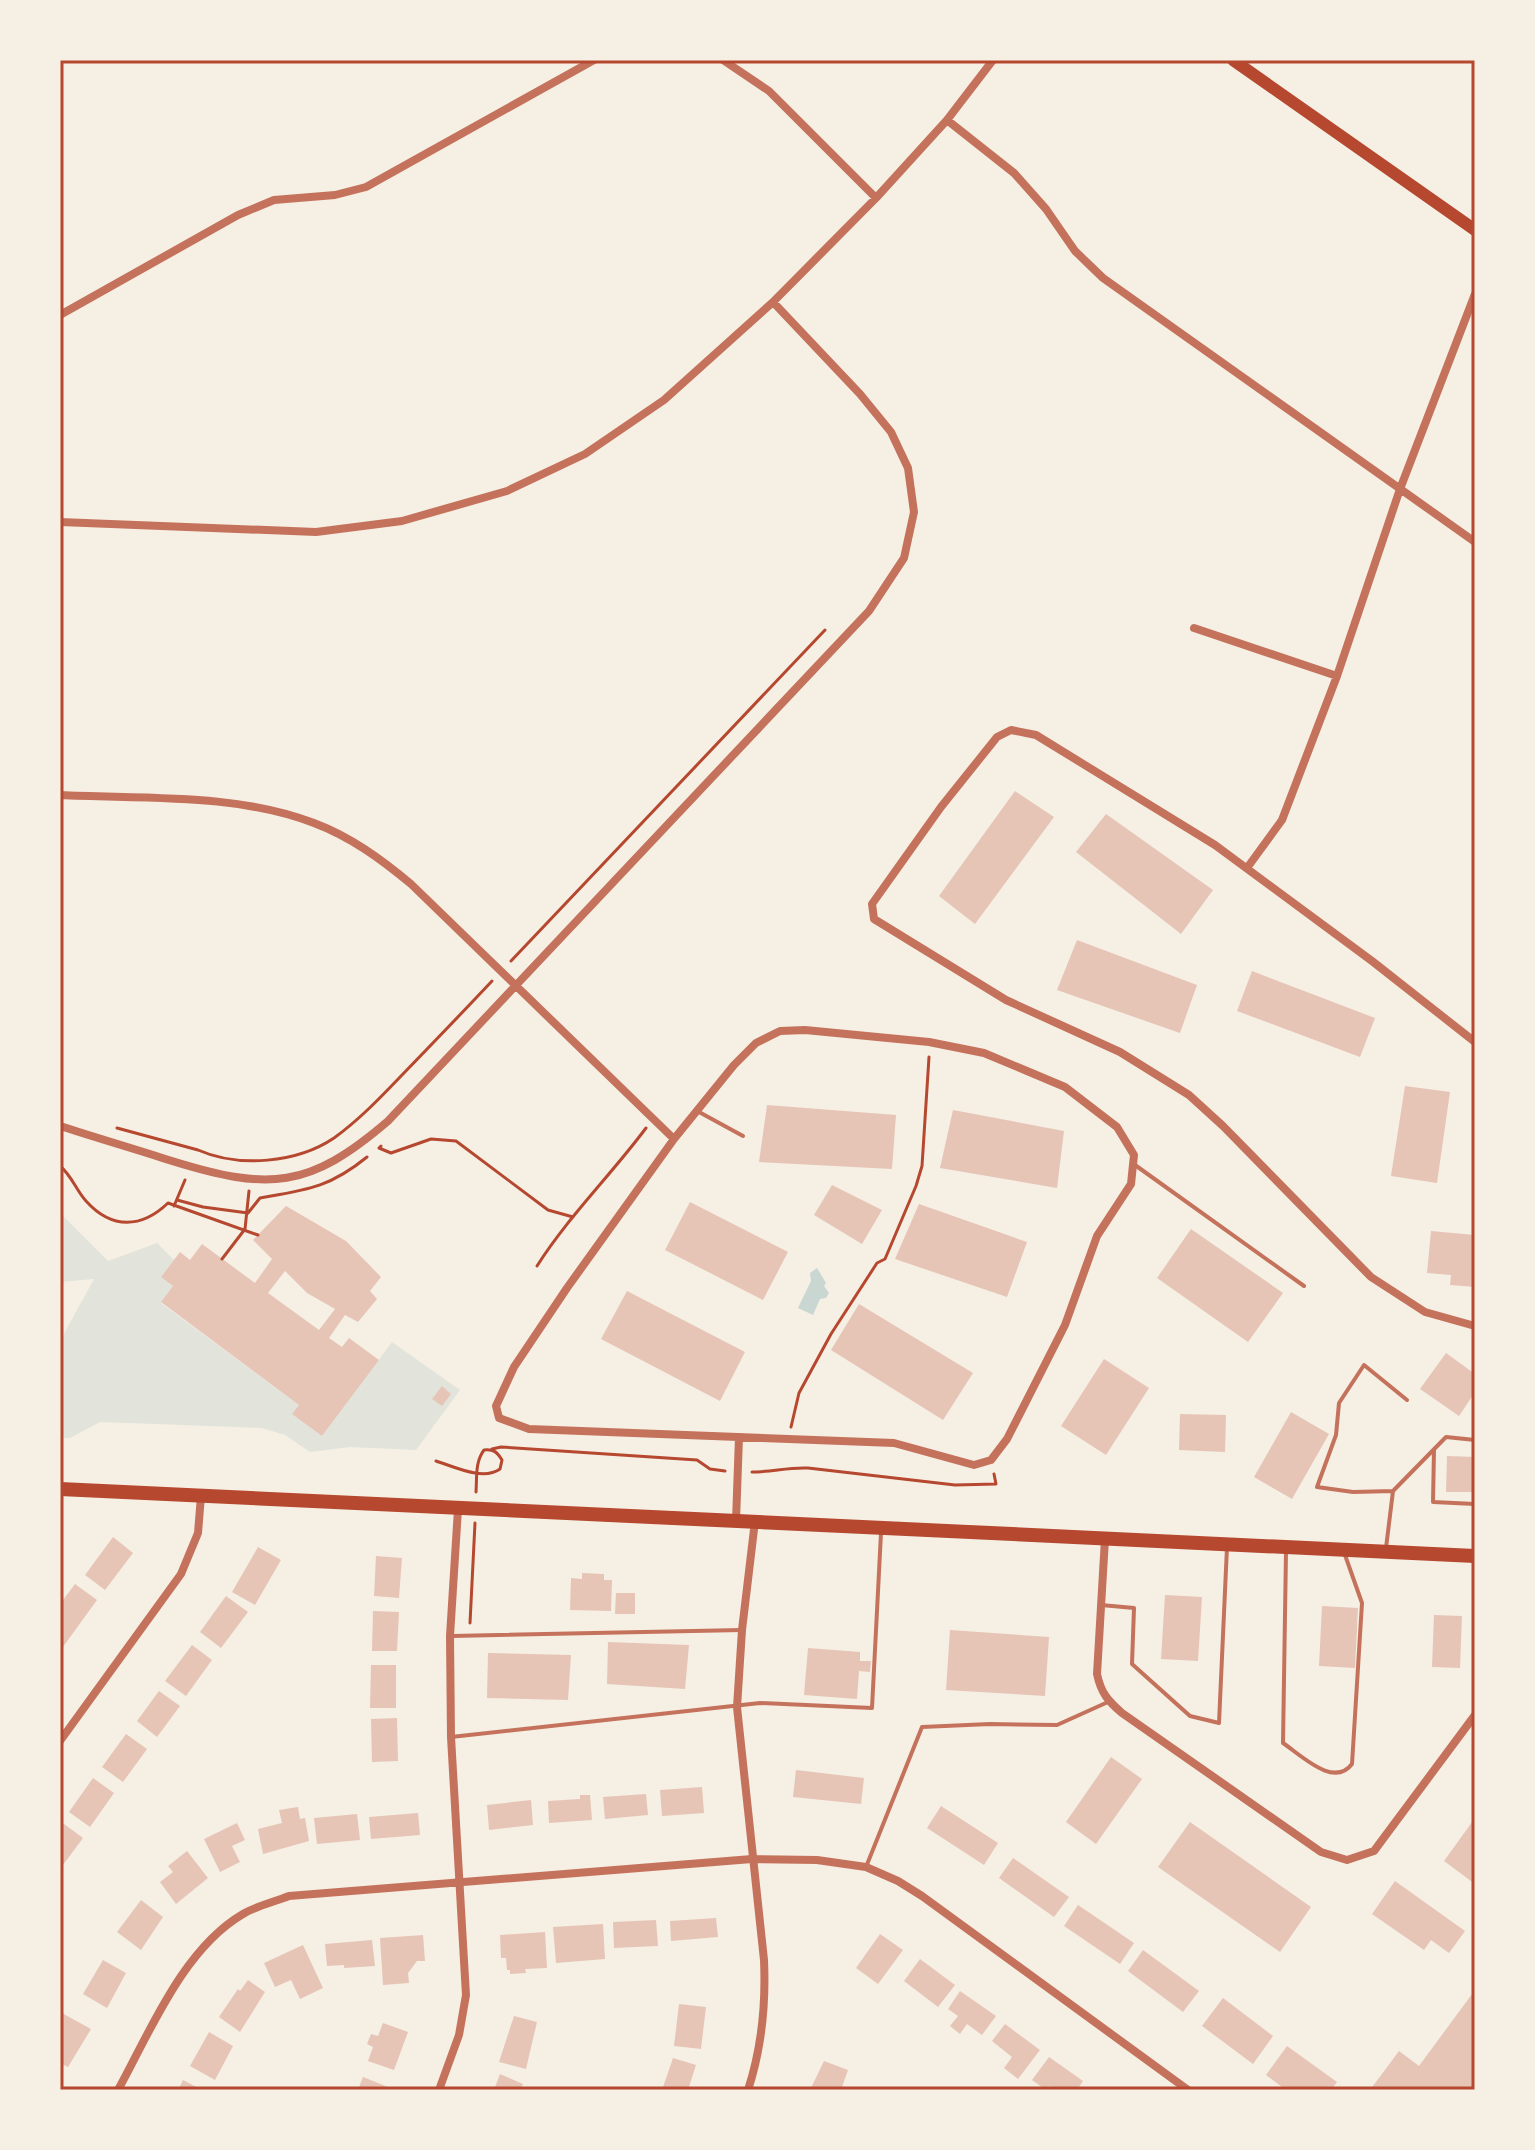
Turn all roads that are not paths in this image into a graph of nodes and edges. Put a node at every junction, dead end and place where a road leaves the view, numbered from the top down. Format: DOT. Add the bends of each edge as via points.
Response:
graph roads {
  1 [pos="594,60"];
  2 [pos="723,60"];
  3 [pos="993,60"];
  4 [pos="1233,60"];
  5 [pos="947,120"];
  6 [pos="876,198"];
  7 [pos="1475,230"];
  8 [pos="1475,294"];
  9 [pos="773,302"];
  10 [pos="60,315"];
  11 [pos="1400,489"];
  12 [pos="60,522"];
  13 [pos="1475,542"];
  14 [pos="1194,628"];
  15 [pos="1337,676"];
  16 [pos="60,795"];
  17 [pos="1247,868"];
  18 [pos="516,986"];
  19 [pos="1475,1042"];
  20 [pos="697,1111"];
  21 [pos="60,1126"];
  22 [pos="743,1136"];
  23 [pos="674,1139"];
  24 [pos="1133,1164"];
  25 [pos="1304,1286"];
  26 [pos="1475,1326"];
  27 [pos="1407,1400"];
  28 [pos="739,1437"];
  29 [pos="1475,1440"];
  30 [pos="1434,1448"];
  31 [pos="60,1489"];
  32 [pos="1393,1491"];
  33 [pos="201,1496"];
  34 [pos="1475,1504"];
  35 [pos="458,1509"];
  36 [pos="736,1521"];
  37 [pos="755,1521"];
  38 [pos="881,1526"];
  39 [pos="1105,1539"];
  40 [pos="1227,1544"];
  41 [pos="1286,1547"];
  42 [pos="1343,1549"];
  43 [pos="1386,1551"];
  44 [pos="1475,1556"];
  45 [pos="1101,1605"];
  46 [pos="742,1630"];
  47 [pos="450,1636"];
  48 [pos="1109,1702"];
  49 [pos="737,1707"];
  50 [pos="1475,1715"];
  51 [pos="451,1737"];
  52 [pos="60,1741"];
  53 [pos="752,1859"];
  54 [pos="866,1867"];
  55 [pos="458,1882"];
  56 [pos="118,2090"];
  57 [pos="439,2090"];
  58 [pos="748,2090"];
  59 [pos="1188,2090"];
  1 -- 10 [label="street" via="366,187 274,200 238,215"];
  2 -- 6 [label="street" via="769,91"];
  3 -- 5 [label="street"];
  4 -- 7 [label="main road"];
  5 -- 6 [label="street"];
  5 -- 11 [label="street" via="1014,173 1103,278"];
  6 -- 9 [label="street"];
  8 -- 11 [label="street"];
  9 -- 12 [label="street" via="664,400 585,454 507,491 402,521 316,532"];
  9 -- 18 [label="street" via="891,432 908,468 914,512 904,558 869,611"];
  11 -- 13 [label="street"];
  11 -- 15 [label="street"];
  14 -- 15 [label="street"];
  15 -- 17 [label="street" via="1282,820"];
  16 -- 18 [label="street" via="239,805 311,822 389,865"];
  17 -- 19 [label="street"];
  17 -- 26 [label="street" via="1036,735 1011,730 997,737 957,787 872,904 874,919 1006,1000 1120,1052 1189,1095 1371,1277 1425,1312"];
  18 -- 21 [label="street" via="388,1121 348,1155 304,1174 249,1180 199,1170"];
  18 -- 23 [label="street"];
  20 -- 22 [label="lane"];
  20 -- 23 [label="street"];
  20 -- 24 [label="street" via="756,1043 780,1031 929,1042 984,1053 1065,1087 1117,1127 1134,1155"];
  23 -- 28 [label="street" via="514,1367 496,1406 499,1418 529,1429"];
  24 -- 25 [label="lane"];
  24 -- 28 [label="street" via="1131,1184 1097,1236 1065,1325 991,1460 974,1465 894,1443"];
  27 -- 32 [label="lane" via="1364,1365 1339,1403 1336,1435 1317,1487"];
  28 -- 36 [label="street"];
  29 -- 30 [label="lane" via="1446,1437"];
  30 -- 32 [label="lane"];
  30 -- 34 [label="lane" via="1433,1502"];
  31 -- 33 [label="main road"];
  32 -- 43 [label="lane"];
  33 -- 35 [label="main road"];
  33 -- 52 [label="street" via="198,1533 181,1574"];
  35 -- 36 [label="main road"];
  35 -- 47 [label="street"];
  36 -- 37 [label="main road"];
  37 -- 38 [label="main road"];
  37 -- 46 [label="street"];
  38 -- 39 [label="main road"];
  38 -- 49 [label="lane" via="872,1708 760,1703"];
  39 -- 40 [label="main road"];
  39 -- 45 [label="street"];
  40 -- 41 [label="main road"];
  40 -- 45 [label="lane" via="1219,1723 1190,1716 1140,1674 1132,1664 1134,1608"];
  41 -- 42 [label="main road"];
  41 -- 42 [label="lane" via="1283,1743 1338,1775 1352,1764 1362,1603"];
  42 -- 43 [label="main road"];
  43 -- 44 [label="main road"];
  45 -- 48 [label="street" via="1097,1674"];
  46 -- 47 [label="lane"];
  46 -- 49 [label="street"];
  47 -- 51 [label="street"];
  48 -- 50 [label="street" via="1305,1842 1347,1860 1374,1851"];
  48 -- 54 [label="lane" via="1057,1725 922,1727"];
  49 -- 51 [label="lane"];
  49 -- 53 [label="street"];
  51 -- 55 [label="street"];
  53 -- 54 [label="street"];
  53 -- 55 [label="street"];
  53 -- 58 [label="street" via="766,1999"];
  54 -- 59 [label="street" via="922,1896"];
  55 -- 56 [label="street" via="289,1896 243,1914 209,1941 184,1972"];
  55 -- 57 [label="street" via="466,1995 459,2035"];
}
